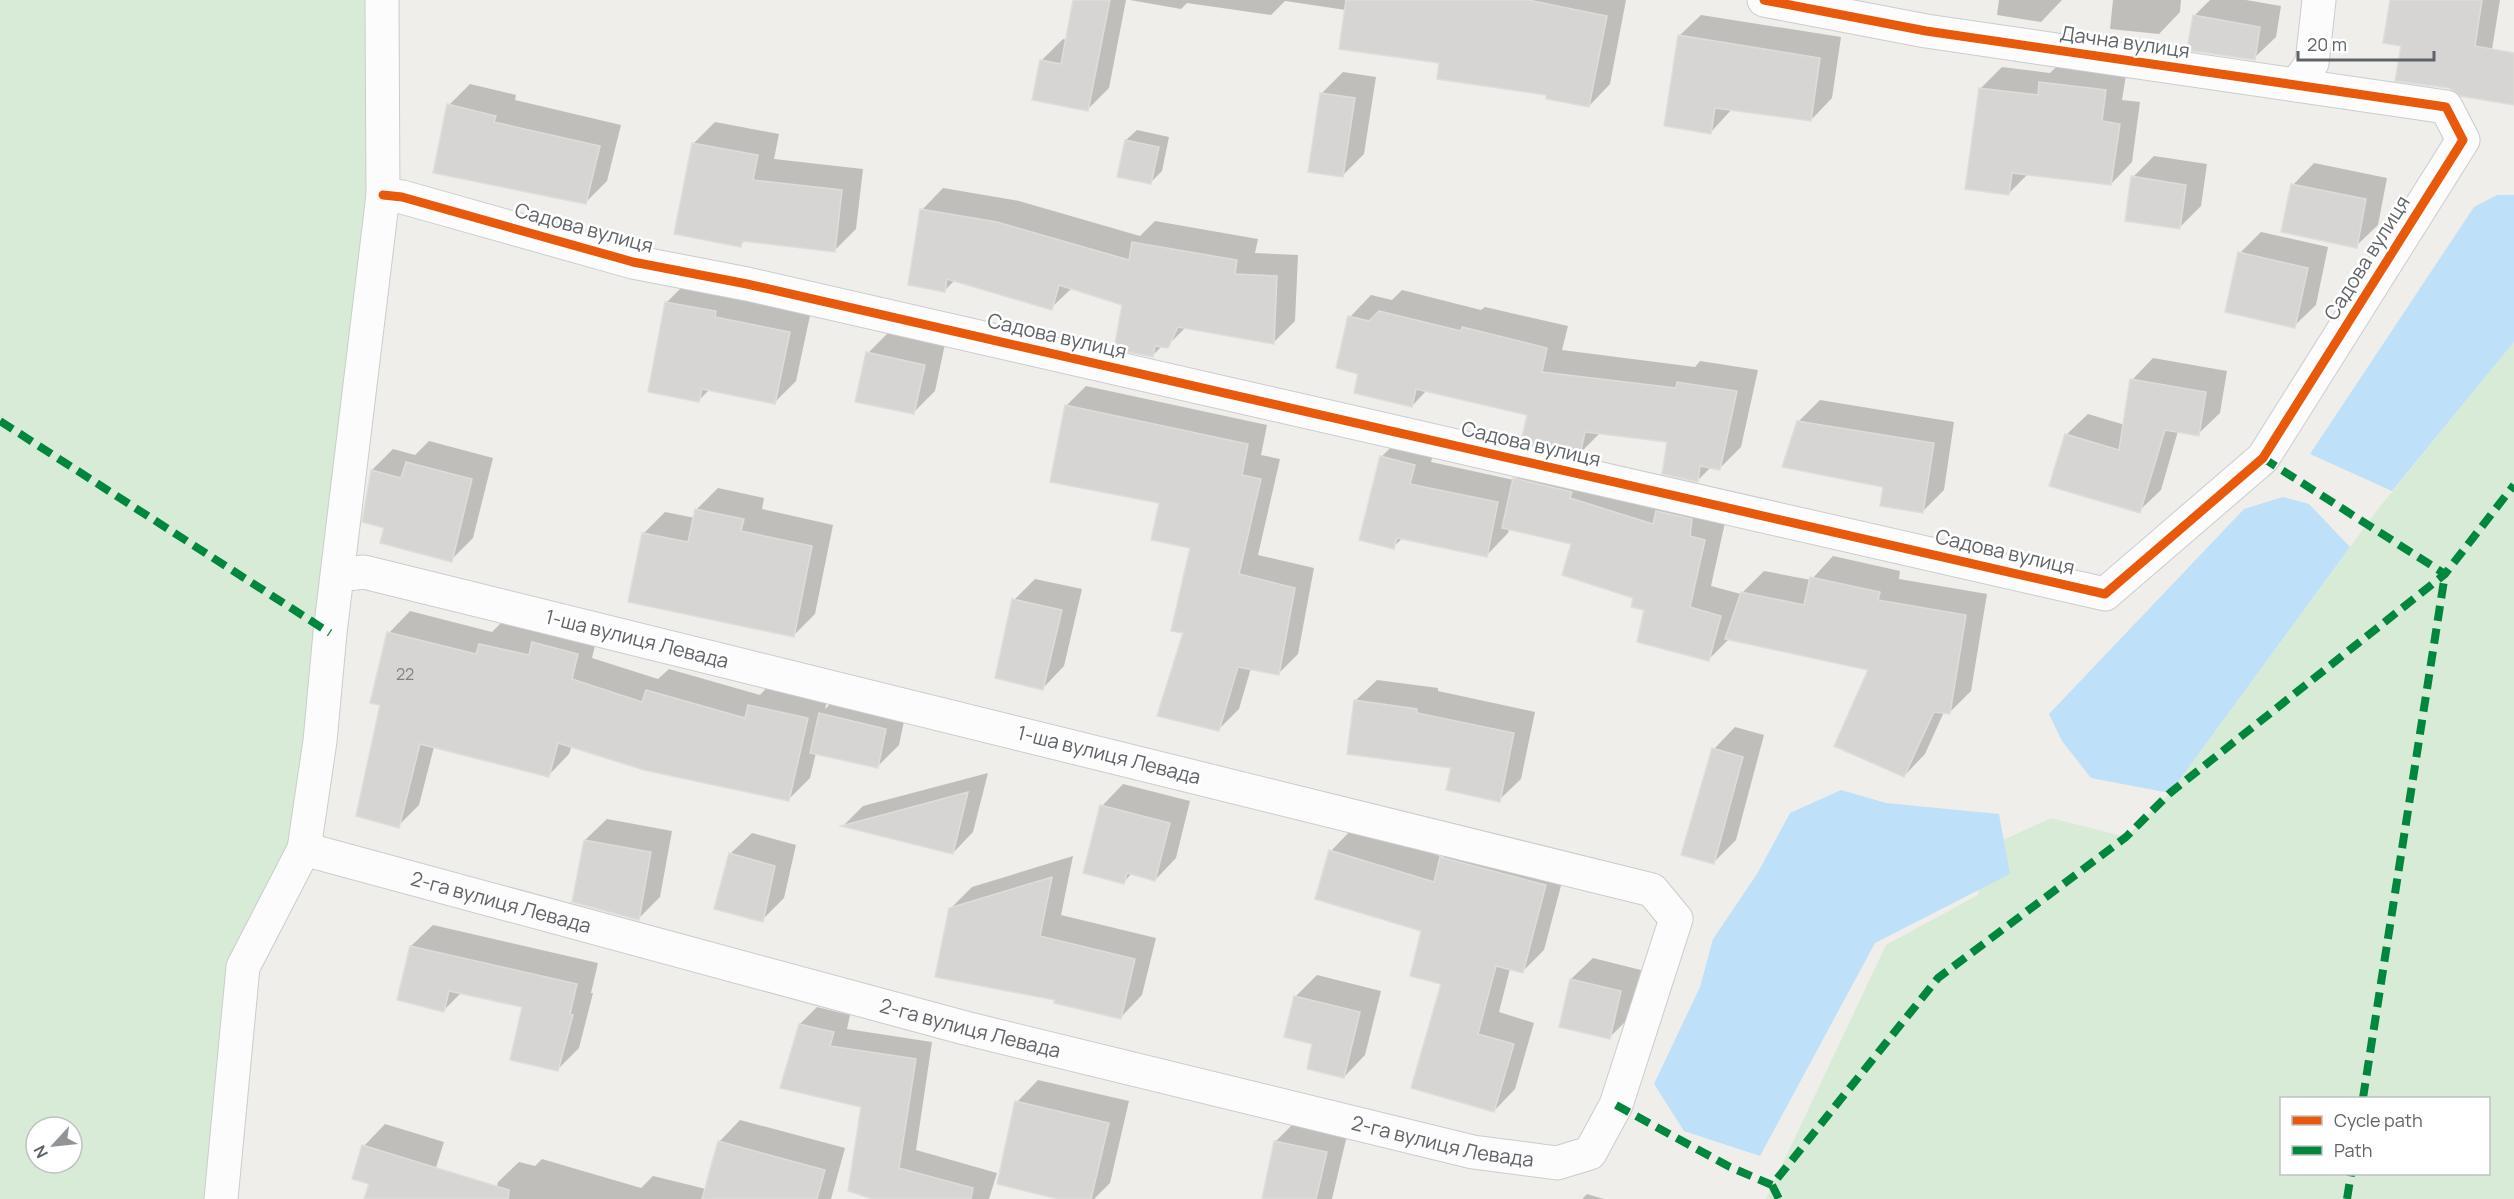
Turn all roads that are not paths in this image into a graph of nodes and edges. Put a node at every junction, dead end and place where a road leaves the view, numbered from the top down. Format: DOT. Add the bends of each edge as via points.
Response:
graph roads {
  1 [pos="382,0"];
  2 [pos="1764,0"];
  3 [pos="2319,0"];
  4 [pos="2296,85"];
  5 [pos="2463,140"];
  6 [pos="382,195"];
  7 [pos="338,575"];
  8 [pos="304,849"];
  9 [pos="1616,1105"];
  10 [pos="221,1199"];
  1 -- 6 [label="street"];
  2 -- 4 [label="street, Дачна вулиця" via="1926,31"];
  3 -- 4 [label="street" via="2312,63"];
  4 -- 5 [label="street, Дачна вулиця" via="2446,107"];
  5 -- 6 [label="street, Садова вулиця" via="2263,458 2105,594 747,284 633,262 402,197"];
  6 -- 7 [label="street"];
  7 -- 8 [label="street"];
  7 -- 9 [label="street, 1-ша вулиця Левада" via="364,572 1652,890 1676,919"];
  8 -- 9 [label="street, 2-га вулиця Левада" via="965,1028 1473,1152 1557,1163 1590,1153"];
  8 -- 10 [label="street" via="243,967"];
}
